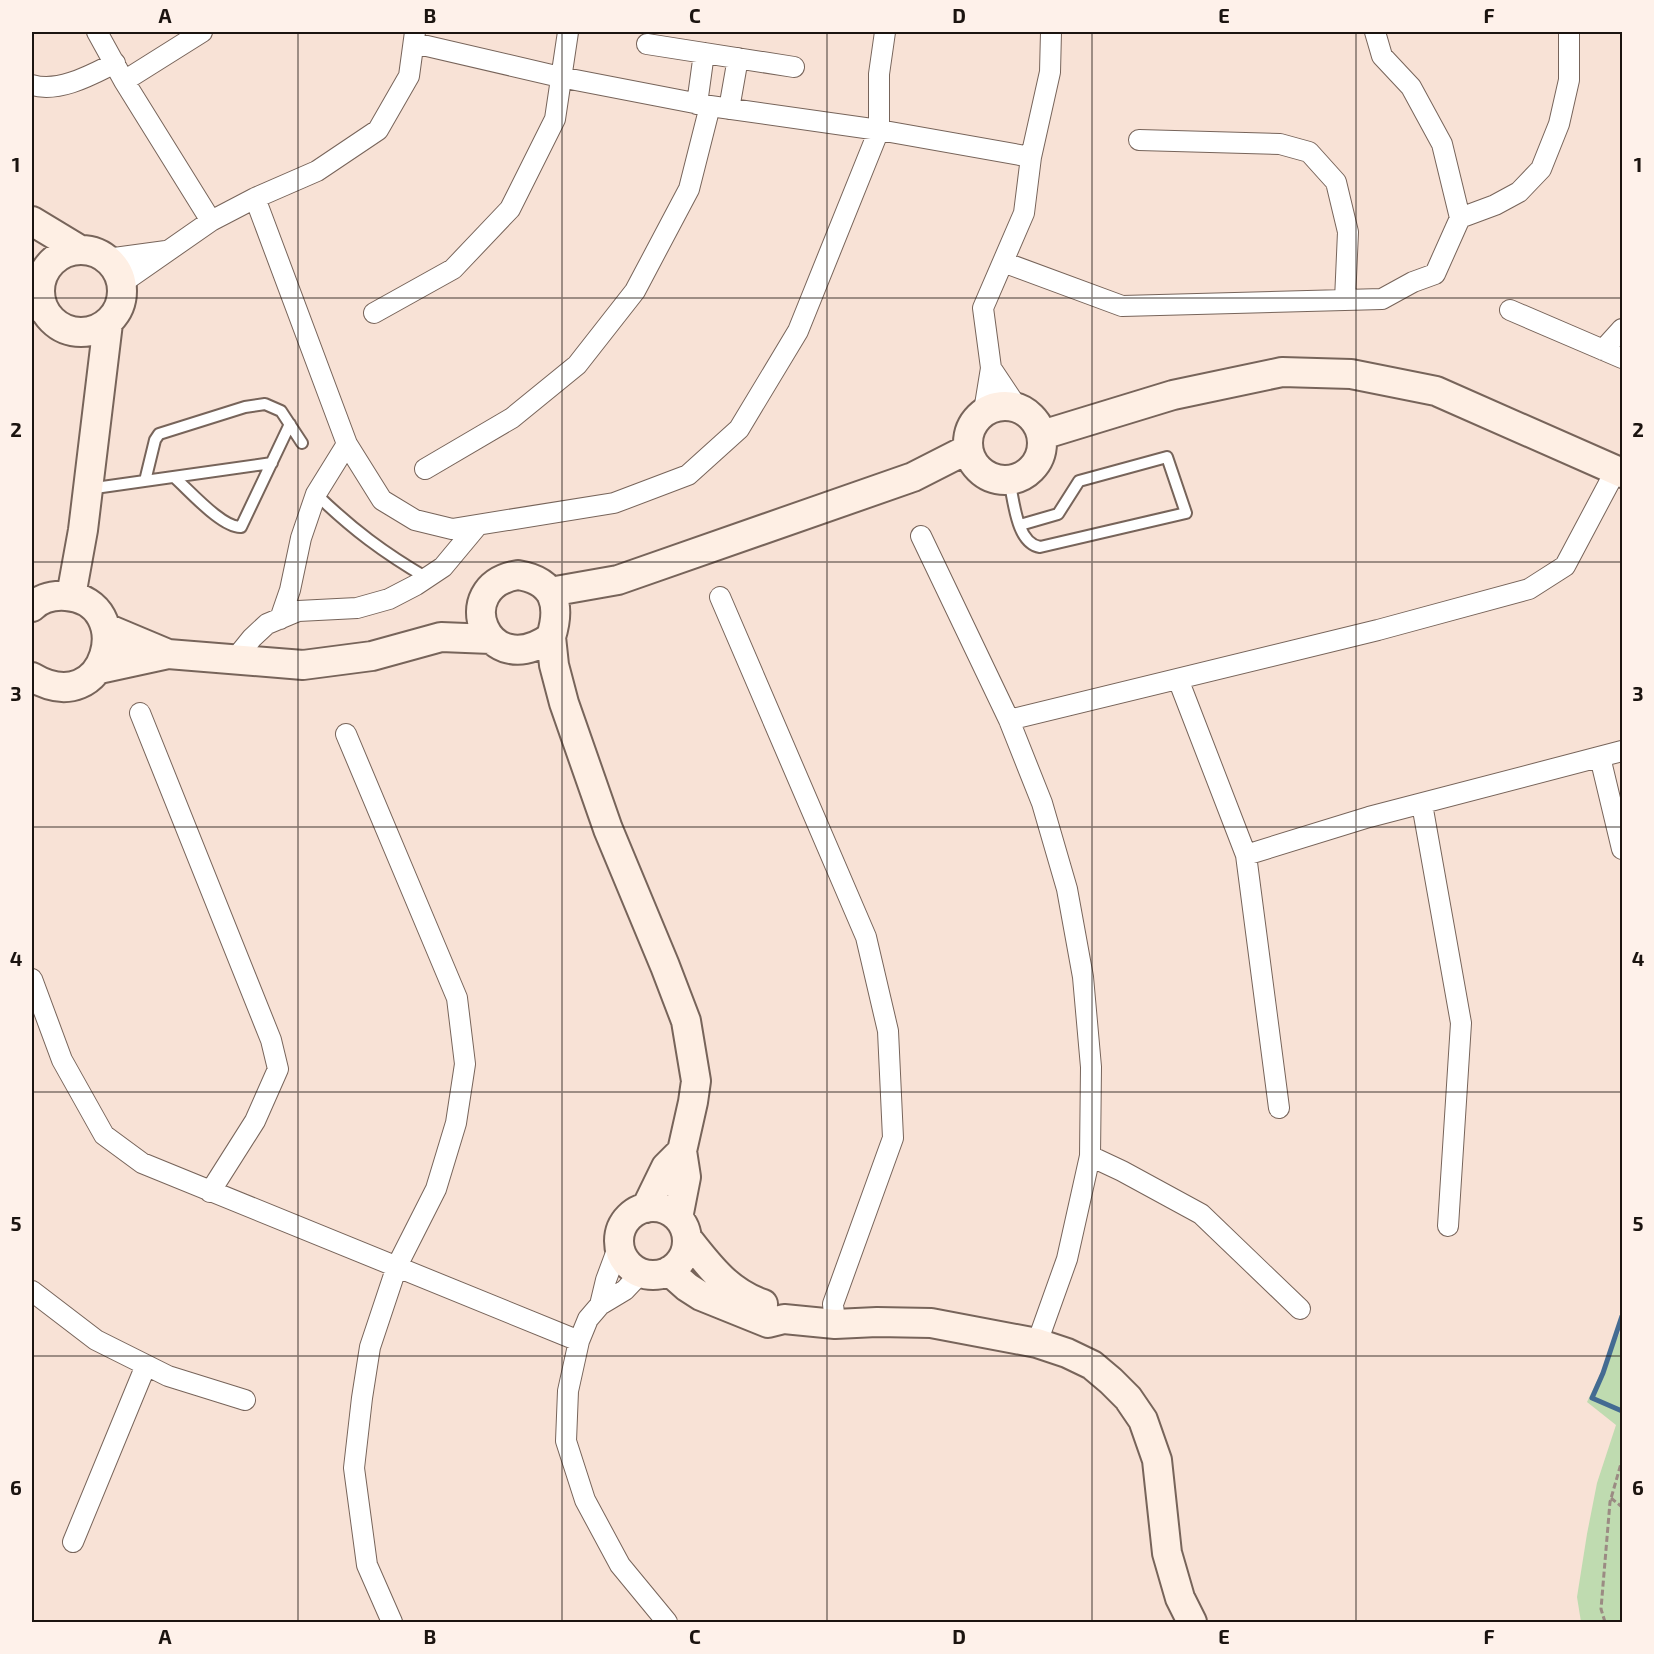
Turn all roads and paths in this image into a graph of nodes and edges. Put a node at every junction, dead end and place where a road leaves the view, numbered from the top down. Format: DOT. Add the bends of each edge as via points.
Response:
graph roads {
  1 [pos="97,32"];
  2 [pos="202,32"];
  3 [pos="568,32"];
  4 [pos="885,32"];
  5 [pos="1051,32"];
  6 [pos="1375,32"];
  7 [pos="1569,32"];
  8 [pos="414,37"];
  9 [pos="647,44"];
  10 [pos="704,53"];
  11 [pos="738,58"];
  12 [pos="115,63"];
  13 [pos="794,66"];
  14 [pos="560,77"];
  15 [pos="124,81"];
  16 [pos="32,85"];
  17 [pos="712,106"];
  18 [pos="879,130"];
  19 [pos="1139,140"];
  20 [pos="1031,156"];
  21 [pos="255,198"];
  22 [pos="1460,218"];
  23 [pos="32,221"];
  24 [pos="211,221"];
  25 [pos="80,250"];
  26 [pos="169,251"];
  27 [pos="107,259"];
  28 [pos="39,260"];
  29 [pos="1003,262"];
  30 [pos="122,283"];
  31 [pos="1346,300"];
  32 [pos="37,308"];
  33 [pos="1510,310"];
  34 [pos="374,313"];
  35 [pos="97,328"];
  36 [pos="1623,329"];
  37 [pos="1604,350"];
  38 [pos="1623,358"];
  39 [pos="991,368"];
  40 [pos="1017,407"];
  41 [pos="984,411"];
  42 [pos="290,424"];
  43 [pos="1041,435"];
  44 [pos="302,443"];
  45 [pos="347,444"];
  46 [pos="968,449"];
  47 [pos="272,463"];
  48 [pos="425,469"];
  49 [pos="1619,472"];
  50 [pos="174,477"];
  51 [pos="913,477"];
  52 [pos="997,477"];
  53 [pos="146,481"];
  54 [pos="88,489"];
  55 [pos="316,495"];
  56 [pos="478,525"];
  57 [pos="1020,525"];
  58 [pos="921,536"];
  59 [pos="427,578"];
  60 [pos="71,596"];
  61 [pos="720,597"];
  62 [pos="482,604"];
  63 [pos="32,607"];
  64 [pos="552,615"];
  65 [pos="280,619"];
  66 [pos="106,628"];
  67 [pos="441,637"];
  68 [pos="490,639"];
  69 [pos="520,650"];
  70 [pos="168,654"];
  71 [pos="235,659"];
  72 [pos="99,669"];
  73 [pos="32,677"];
  74 [pos="1178,679"];
  75 [pos="564,703"];
  76 [pos="140,713"];
  77 [pos="1009,720"];
  78 [pos="346,734"];
  79 [pos="1623,751"];
  80 [pos="1600,757"];
  81 [pos="1422,804"];
  82 [pos="1623,849"];
  83 [pos="1246,855"];
  84 [pos="32,979"];
  85 [pos="1279,1108"];
  86 [pos="682,1151"];
  87 [pos="1090,1156"];
  88 [pos="210,1192"];
  89 [pos="646,1208"];
  90 [pos="1448,1226"];
  91 [pos="682,1228"];
  92 [pos="619,1245"];
  93 [pos="397,1266"];
  94 [pos="669,1271"];
  95 [pos="641,1273"];
  96 [pos="32,1291"];
  97 [pos="600,1305"];
  98 [pos="1300,1309"];
  99 [pos="784,1319"];
  100 [pos="835,1323"];
  101 [pos="579,1341"];
  102 [pos="1037,1343"];
  103 [pos="146,1365"];
  104 [pos="245,1400"];
  105 [pos="1623,1460"];
  106 [pos="1611,1498"];
  107 [pos="1623,1507"];
  108 [pos="73,1542"];
  109 [pos="392,1623"];
  110 [pos="667,1623"];
  111 [pos="1191,1623"];
  112 [pos="1605,1623"];
  1 -- 12 [label="street"];
  2 -- 15 [label="street"];
  3 -- 14 [label="street"];
  4 -- 18 [label="street" via="879,74"];
  5 -- 20 [label="street" via="1050,72"];
  6 -- 22 [label="street" via="1382,56 1411,87 1442,144"];
  7 -- 22 [label="street" via="1569,80 1559,124 1541,169 1519,192"];
  8 -- 14 [label="street"];
  8 -- 21 [label="street" via="410,76 378,130 317,171"];
  9 -- 10 [label="street"];
  10 -- 11 [label="street"];
  10 -- 17 [label="street"];
  11 -- 13 [label="street"];
  11 -- 17 [label="street"];
  12 -- 15 [label="street"];
  12 -- 16 [label="street" via="77,82"];
  14 -- 17 [label="street"];
  14 -- 34 [label="street" via="555,119 510,209 453,269"];
  15 -- 24 [label="street"];
  17 -- 18 [label="street"];
  17 -- 48 [label="street" via="689,189 634,291 577,365 512,418"];
  18 -- 20 [label="street"];
  18 -- 56 [label="street" via="798,330 739,429 688,475 636,495"];
  19 -- 31 [label="street" via="1280,144 1309,152 1336,182 1348,232"];
  20 -- 29 [label="street" via="1024,213"];
  21 -- 24 [label="street"];
  21 -- 45 [label="street"];
  22 -- 31 [label="street" via="1435,274 1382,299"];
  23 -- 25 [label="street"];
  24 -- 26 [label="street"];
  25 -- 27 [label="street"];
  25 -- 28 [label="street" via="56,259"];
  26 -- 27 [label="street"];
  26 -- 30 [label="street"];
  27 -- 30 [label="street"];
  28 -- 32 [label="street" via="42,280"];
  29 -- 31 [label="street" via="1122,306"];
  29 -- 39 [label="street" via="983,308"];
  30 -- 35 [label="street" via="118,311"];
  32 -- 35 [label="street" via="74,332"];
  33 -- 37 [label="street"];
  35 -- 54 [label="street" via="102,382"];
  36 -- 37 [label="street"];
  37 -- 38 [label="street"];
  39 -- 40 [label="street"];
  39 -- 41 [label="street"];
  40 -- 41 [label="street" via="1005,405"];
  40 -- 43 [label="street" via="1037,423"];
  41 -- 46 [label="street" via="969,433"];
  42 -- 44 [label="lane"];
  42 -- 47 [label="lane"];
  42 -- 53 [label="lane" via="281,411 265,404 159,434"];
  43 -- 49 [label="street" via="1173,395 1282,372 1352,374 1436,391"];
  43 -- 52 [label="street" via="1042,447 1031,469 1021,477"];
  45 -- 55 [label="street"];
  45 -- 56 [label="street" via="382,500 415,520 452,529"];
  46 -- 51 [label="street"];
  46 -- 52 [label="street" via="977,467"];
  47 -- 50 [label="lane"];
  47 -- 50 [label="lane" via="242,527 230,525 215,514"];
  49 -- 74 [label="street" via="1565,566 1529,589"];
  50 -- 53 [label="lane"];
  51 -- 52 [label="street"];
  51 -- 64 [label="street" via="618,580"];
  52 -- 57 [label="lane"];
  53 -- 54 [label="lane"];
  54 -- 60 [label="street"];
  55 -- 59 [label="lane" via="388,555"];
  55 -- 65 [label="street"];
  56 -- 59 [label="street" via="453,557"];
  57 -- 57 [label="lane" via="1028,543 1040,547 1186,513 1167,457 1079,481 1058,514"];
  58 -- 77 [label="street"];
  59 -- 65 [label="street" via="388,599 357,608 298,611"];
  60 -- 63 [label="street" via="46,598"];
  60 -- 66 [label="street" via="93,608"];
  61 -- 100 [label="street" via="866,937 888,1031 892,1138 833,1304"];
  62 -- 64 [label="street" via="495,583 518,575 542,583"];
  62 -- 67 [label="street"];
  62 -- 68 [label="street" via="481,616"];
  64 -- 69 [label="street" via="534,648"];
  64 -- 75 [label="street" via="554,665"];
  65 -- 71 [label="street" via="256,633"];
  66 -- 70 [label="street"];
  66 -- 72 [label="street" via="107,649"];
  67 -- 68 [label="street"];
  67 -- 71 [label="street" via="372,656 303,665"];
  68 -- 69 [label="street" via="503,648"];
  69 -- 75 [label="street"];
  70 -- 71 [label="street"];
  70 -- 72 [label="street"];
  72 -- 73 [label="street" via="88,680 60,688 44,685"];
  74 -- 77 [label="street"];
  74 -- 83 [label="street"];
  75 -- 86 [label="street" via="608,830 686,1021 696,1082"];
  76 -- 88 [label="street" via="271,1040 278,1069 255,1121"];
  77 -- 87 [label="street" via="1042,803 1066,889 1083,977 1091,1067"];
  78 -- 93 [label="street" via="457,998 465,1064 456,1123 436,1189"];
  79 -- 80 [label="street"];
  80 -- 81 [label="street"];
  80 -- 82 [label="street"];
  81 -- 83 [label="street"];
  81 -- 90 [label="street" via="1461,1023"];
  83 -- 85 [label="street"];
  84 -- 88 [label="street" via="62,1060 104,1136 141,1163"];
  86 -- 89 [label="street" via="666,1167"];
  86 -- 91 [label="street" via="686,1177"];
  87 -- 98 [label="street" via="1202,1214"];
  87 -- 102 [label="street" via="1066,1259"];
  88 -- 93 [label="street"];
  89 -- 91 [label="street" via="664,1209"];
  89 -- 92 [label="street" via="625,1221"];
  91 -- 94 [label="street" via="685,1251"];
  91 -- 99 [label="street" via="721,1279 736,1291 770,1306"];
  92 -- 95 [label="street" via="623,1257"];
  92 -- 97 [label="street"];
  93 -- 101 [label="street"];
  93 -- 109 [label="street" via="370,1347 354,1468 367,1564"];
  94 -- 95 [label="street" via="656,1275"];
  94 -- 99 [label="street" via="701,1296 768,1323"];
  95 -- 97 [label="street" via="625,1290"];
  96 -- 103 [label="street" via="96,1340"];
  97 -- 101 [label="street" via="588,1319"];
  99 -- 100 [label="street"];
  100 -- 102 [label="street" via="931,1323"];
  101 -- 110 [label="street" via="568,1391 569,1451 585,1500 620,1565"];
  102 -- 111 [label="street" via="1092,1365 1128,1398 1143,1420 1157,1460 1167,1553"];
  103 -- 104 [label="street" via="168,1376"];
  103 -- 108 [label="street"];
  105 -- 106 [label="path"];
  106 -- 107 [label="path"];
  106 -- 112 [label="path" via="1601,1609"];
}
